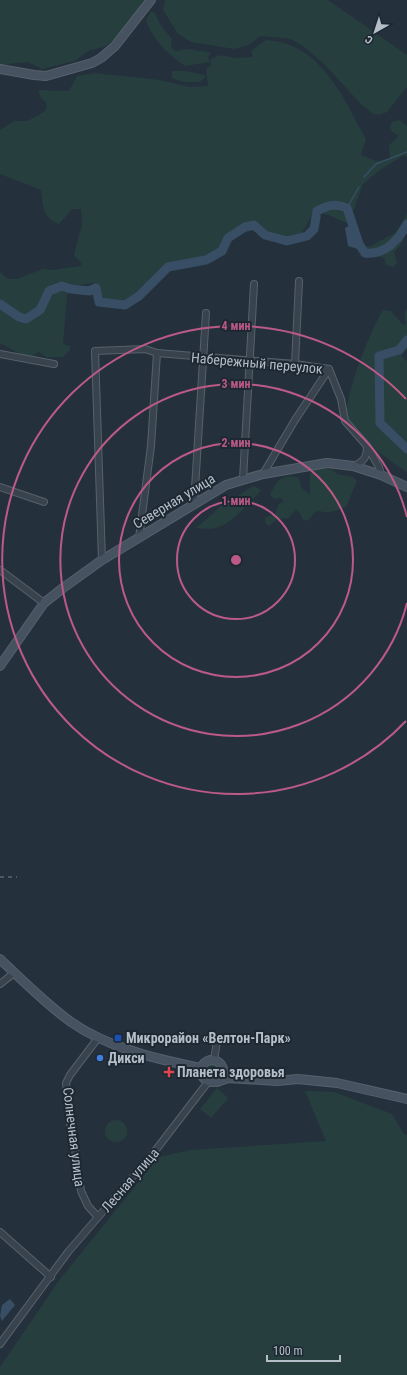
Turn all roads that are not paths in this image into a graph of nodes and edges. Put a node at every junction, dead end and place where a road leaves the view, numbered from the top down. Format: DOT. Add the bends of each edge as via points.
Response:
graph roads {
  1 [pos="151,0"];
  2 [pos="0,69"];
  3 [pos="300,281"];
  4 [pos="254,284"];
  5 [pos="206,313"];
  6 [pos="157,353"];
  7 [pos="0,354"];
  8 [pos="203,358"];
  9 [pos="249,360"];
  10 [pos="54,364"];
  11 [pos="295,364"];
  12 [pos="330,369"];
  13 [pos="367,446"];
  14 [pos="354,466"];
  15 [pos="263,474"];
  16 [pos="381,475"];
  17 [pos="243,478"];
  18 [pos="0,487"];
  19 [pos="407,487"];
  20 [pos="44,502"];
  21 [pos="194,504"];
  22 [pos="139,538"];
  23 [pos="102,560"];
  24 [pos="0,570"];
  25 [pos="44,603"];
  26 [pos="0,666"];
  27 [pos="0,959"];
  28 [pos="14,973"];
  29 [pos="0,984"];
  30 [pos="98,1038"];
  31 [pos="217,1041"];
  32 [pos="214,1060"];
  33 [pos="200,1068"];
  34 [pos="223,1069"];
  35 [pos="239,1079"];
  36 [pos="208,1082"];
  37 [pos="217,1082"];
  38 [pos="407,1099"];
  39 [pos="98,1217"];
  40 [pos="0,1232"];
  41 [pos="51,1277"];
  42 [pos="0,1344"];
  1 -- 2 [label="street" via="115,46 92,63 46,76"];
  3 -- 11 [label="street"];
  4 -- 9 [label="street"];
  5 -- 8 [label="street"];
  6 -- 8 [label="street, Набережный переулок"];
  6 -- 22 [label="street" via="151,446"];
  6 -- 23 [label="street, Набережный переулок" via="145,350 95,351"];
  7 -- 10 [label="street"];
  8 -- 9 [label="street, Набережный переулок"];
  8 -- 21 [label="street"];
  9 -- 11 [label="street, Набережный переулок"];
  9 -- 17 [label="street"];
  11 -- 12 [label="street, Набережный переулок"];
  12 -- 13 [label="street, Набережный переулок" via="341,399 344,421"];
  12 -- 15 [label="street" via="295,420"];
  13 -- 14 [label="street" via="367,455"];
  13 -- 16 [label="street, Набережный переулок"];
  14 -- 15 [label="street, Северная улица" via="327,463"];
  14 -- 16 [label="street, Северная улица"];
  15 -- 17 [label="street, Северная улица"];
  16 -- 19 [label="street, Северная улица"];
  17 -- 21 [label="street, Северная улица"];
  18 -- 20 [label="street"];
  21 -- 22 [label="street, Северная улица"];
  22 -- 23 [label="street, Северная улица"];
  23 -- 25 [label="street, Северная улица"];
  24 -- 25 [label="street"];
  25 -- 26 [label="street, Северная улица"];
  27 -- 28 [label="street"];
  28 -- 29 [label="street"];
  28 -- 30 [label="street" via="71,1022"];
  30 -- 33 [label="street" via="156,1058"];
  30 -- 39 [label="street, Солнечная улица" via="66,1083 81,1191 88,1206"];
  31 -- 32 [label="street"];
  32 -- 33 [label="street" via="206,1061"];
  32 -- 34 [label="street"];
  33 -- 36 [label="street" via="200,1074"];
  34 -- 35 [label="street"];
  34 -- 37 [label="street"];
  35 -- 37 [label="street" via="228,1078"];
  35 -- 38 [label="street" via="298,1079 337,1083"];
  36 -- 37 [label="street"];
  36 -- 39 [label="street, Лесная улица" via="152,1155"];
  39 -- 41 [label="street, Лесная улица" via="68,1252"];
  40 -- 41 [label="street"];
  41 -- 42 [label="street, Лесная улица"];
}
